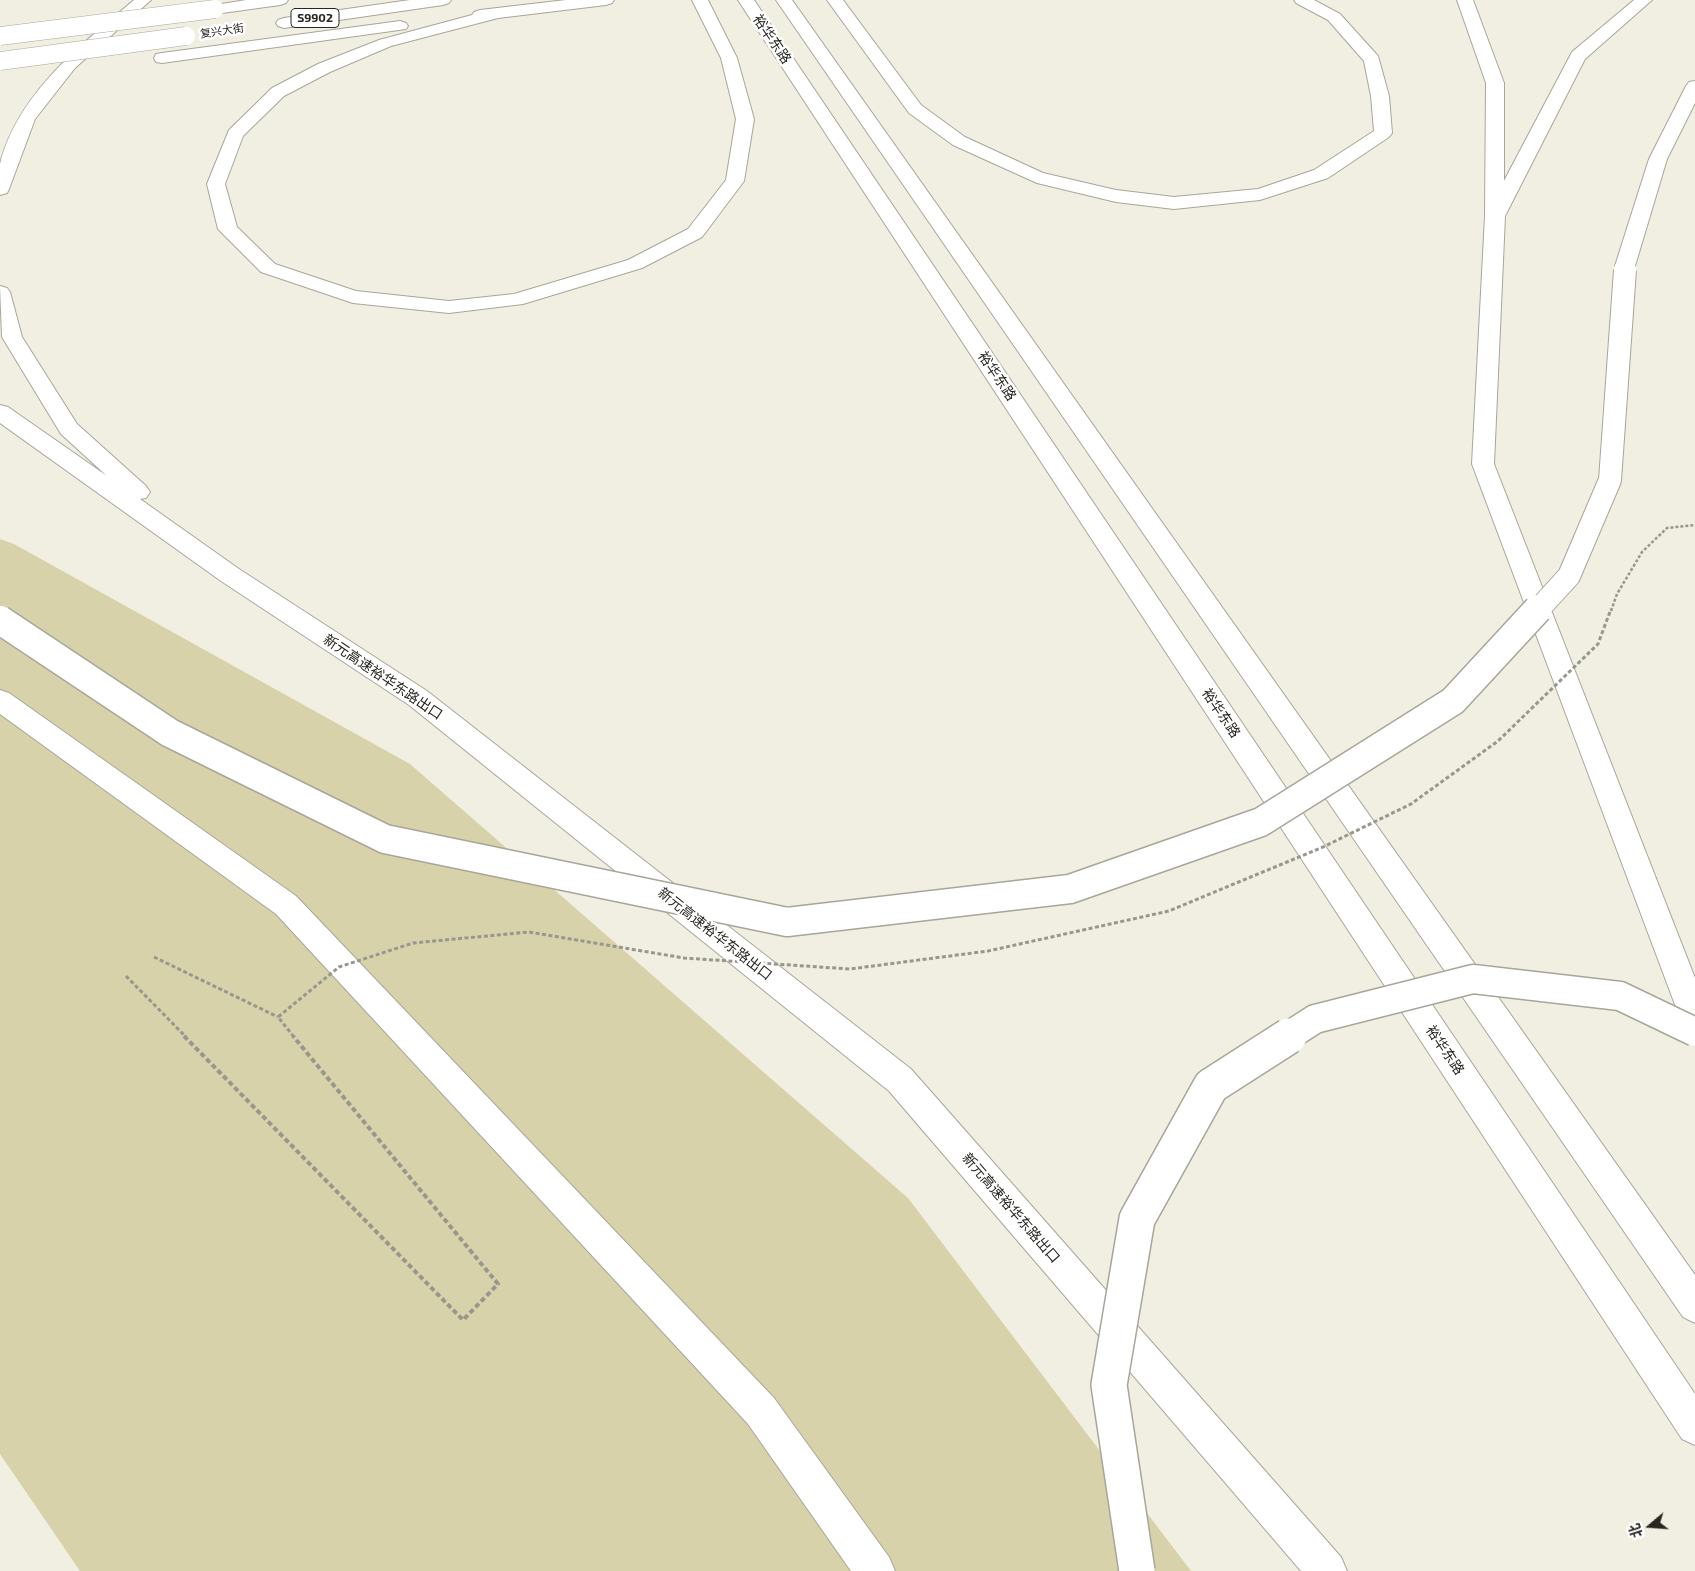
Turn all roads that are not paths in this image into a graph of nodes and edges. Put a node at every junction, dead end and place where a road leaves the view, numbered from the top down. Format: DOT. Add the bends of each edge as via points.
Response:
graph roads {
  1 [pos="143,0"];
  2 [pos="280,0"];
  3 [pos="443,0"];
  4 [pos="606,0"];
  5 [pos="700,0"];
  6 [pos="746,0"];
  7 [pos="784,0"];
  8 [pos="835,0"];
  9 [pos="1302,0"];
  10 [pos="1465,0"];
  11 [pos="1644,0"];
  12 [pos="497,13"];
  13 [pos="272,24"];
  14 [pos="205,34"];
  15 [pos="0,36"];
  16 [pos="143,60"];
  17 [pos="0,61"];
  18 [pos="86,68"];
  19 [pos="38,74"];
  20 [pos="1695,86"];
  21 [pos="0,189"];
  22 [pos="1495,216"];
  23 [pos="0,292"];
  24 [pos="0,412"];
  25 [pos="230,575"];
  26 [pos="0,620"];
  27 [pos="0,700"];
  28 [pos="1695,1018"];
  29 [pos="1695,1032"];
  30 [pos="1695,1305"];
  31 [pos="1695,1426"];
  32 [pos="875,1571"];
  33 [pos="1137,1571"];
  34 [pos="1327,1571"];
  1 -- 21 [label="main road" via="69,64 39,103 28,118"];
  2 -- 15 [label="main road, 复兴大街 / S9902, bridge"];
  3 -- 13 [label="main road, S9902"];
  4 -- 12 [label="main road"];
  5 -- 12 [label="main road" via="728,58 745,120 735,181 695,233 635,264 516,300 449,307 353,297 276,271 268,268 228,229 216,184 235,134 278,92 324,68 385,43"];
  6 -- 31 [label="main road, 裕华东路"];
  7 -- 30 [label="main road"];
  8 -- 9 [label="main road" via="915,109 959,141 1037,177 1116,196 1174,202 1260,194 1312,177 1384,133 1372,60 1334,17"];
  10 -- 22 [label="main road" via="1495,82"];
  11 -- 22 [label="main road" via="1578,56"];
  12 -- 16 [label="main road"];
  14 -- 17 [label="main road, 复兴大街, bridge"];
  18 -- 19 [label="main road"];
  20 -- 26 [label="main road, bridge" via="1658,159 1626,266 1610,480 1569,576 1453,701 1261,822 1070,889 787,922 385,839 170,733"];
  22 -- 28 [label="main road" via="1483,464"];
  23 -- 25 [label="main road" via="12,337 69,429"];
  24 -- 25 [label="main road, 新元高速裕华东路出口"];
  25 -- 34 [label="main road, 新元高速裕华东路出口" via="418,698 900,1080"];
  27 -- 32 [label="main road" via="286,905 761,1412"];
  29 -- 33 [label="main road, bridge" via="1620,996 1473,979 1315,1019 1211,1086 1137,1219 1109,1386"];
}
